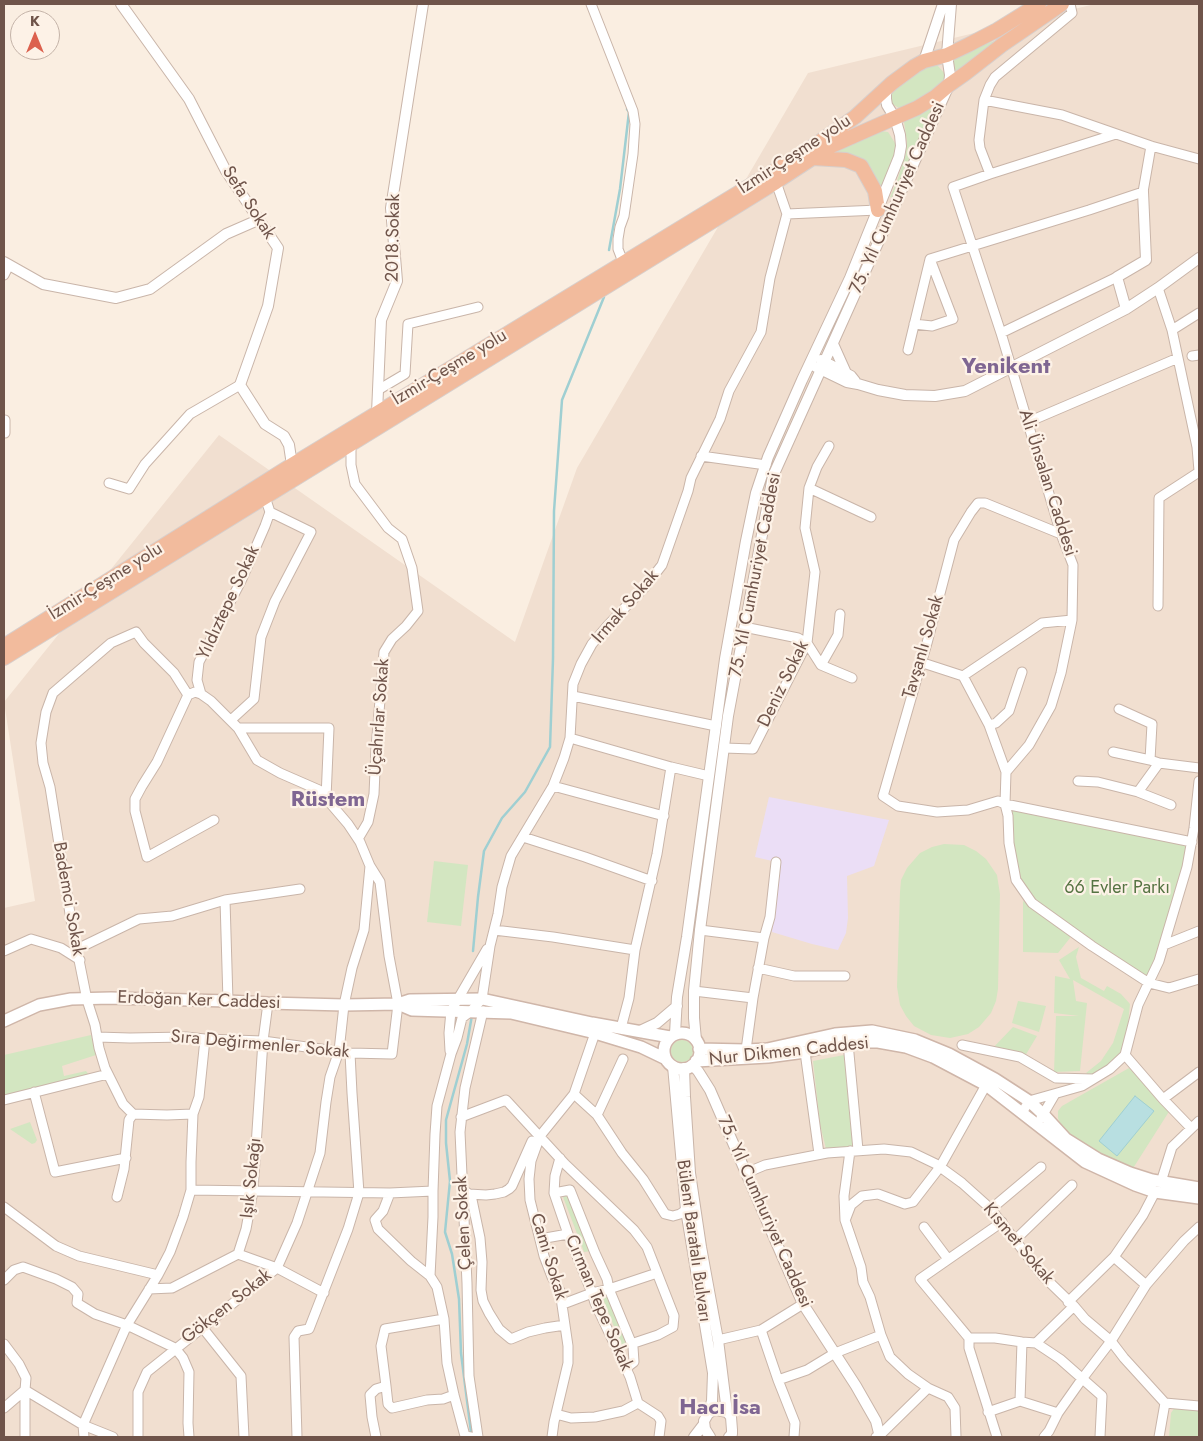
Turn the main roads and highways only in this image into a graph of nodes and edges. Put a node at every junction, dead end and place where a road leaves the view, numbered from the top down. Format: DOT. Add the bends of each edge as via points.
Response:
graph roads {
  1 [pos="1039,4"];
  2 [pos="1062,4"];
  3 [pos="813,158"];
  4 [pos="878,210"];
  5 [pos="4,646"];
  6 [pos="4,658"];
  7 [pos="453,1005"];
  8 [pos="4,1021"];
  9 [pos="673,1036"];
  10 [pos="698,1045"];
  11 [pos="682,1064"];
  12 [pos="1158,1187"];
  13 [pos="1199,1188"];
  14 [pos="1199,1198"];
  1 -- 5 [label="highway, İzmir-Çeşme yolu" via="947,55 924,61 892,83 855,117 802,154 292,465"];
  2 -- 3 [label="highway, İzmir-Çeşme yolu" via="935,97 831,146"];
  3 -- 4 [label="highway" via="846,160 861,166 874,191"];
  3 -- 6 [label="highway, İzmir-Çeşme yolu"];
  7 -- 8 [label="main road, Erdoğan Ker Caddesi" via="412,1010 398,1004 71,999 39,1005"];
  7 -- 9 [label="main road, Erdoğan Ker Caddesi" via="482,999 592,1023"];
  7 -- 11 [label="main road, Erdoğan Ker Caddesi" via="471,1011 511,1013 595,1033"];
  9 -- 10 [label="main road" via="686,1034"];
  9 -- 11 [label="main road" via="666,1042 664,1054"];
  10 -- 11 [label="main road" via="699,1054"];
  10 -- 12 [label="main road, Nur Dikmen Caddesi" via="746,1050 835,1034 872,1031 915,1040 995,1079 1029,1101 1066,1139 1098,1159 1152,1180"];
  11 -- 12 [label="main road, Nur Dikmen Caddesi" via="768,1057 848,1043 878,1042 906,1047 933,1056 986,1085 1085,1162 1135,1185"];
  12 -- 13 [label="main road, Nur Dikmen Caddesi"];
  12 -- 14 [label="main road, Nur Dikmen Caddesi"];
}
